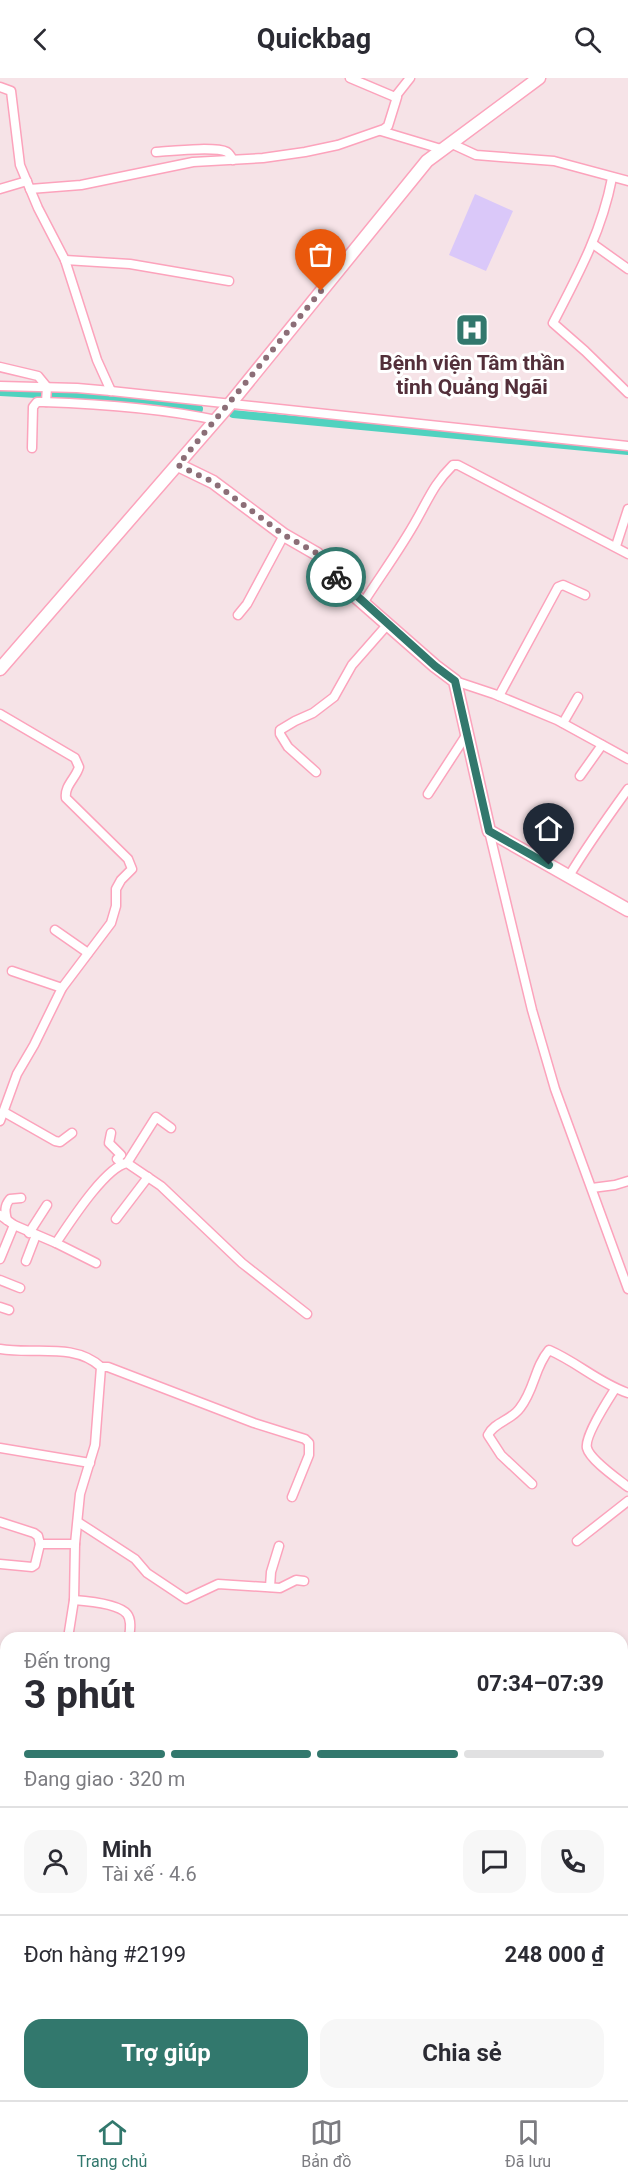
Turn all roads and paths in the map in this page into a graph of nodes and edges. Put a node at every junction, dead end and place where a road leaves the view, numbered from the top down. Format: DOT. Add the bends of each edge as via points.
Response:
graph roads {
  1 [pos="350,78"];
  2 [pos="410,78"];
  3 [pos="539,78"];
  4 [pos="0,87"];
  5 [pos="397,97"];
  6 [pos="381,131"];
  7 [pos="445,146"];
  8 [pos="156,152"];
  9 [pos="233,160"];
  10 [pos="612,178"];
  11 [pos="628,181"];
  12 [pos="28,185"];
  13 [pos="0,189"];
  14 [pos="593,244"];
  15 [pos="65,260"];
  16 [pos="628,269"];
  17 [pos="229,281"];
  18 [pos="0,367"];
  19 [pos="0,386"];
  20 [pos="111,391"];
  21 [pos="628,393"];
  22 [pos="46,395"];
  23 [pos="229,405"];
  24 [pos="216,420"];
  25 [pos="628,446"];
  26 [pos="32,448"];
  27 [pos="178,465"];
  28 [pos="628,509"];
  29 [pos="284,535"];
  30 [pos="616,546"];
  31 [pos="628,554"];
  32 [pos="585,596"];
  33 [pos="363,603"];
  34 [pos="238,615"];
  35 [pos="388,624"];
  36 [pos="0,669"];
  37 [pos="455,681"];
  38 [pos="499,696"];
  39 [pos="578,697"];
  40 [pos="0,714"];
  41 [pos="563,723"];
  42 [pos="467,733"];
  43 [pos="602,745"];
  44 [pos="628,759"];
  45 [pos="316,772"];
  46 [pos="580,776"];
  47 [pos="628,789"];
  48 [pos="428,794"];
  49 [pos="489,831"];
  50 [pos="569,876"];
  51 [pos="628,910"];
  52 [pos="55,930"];
  53 [pos="88,953"];
  54 [pos="12,971"];
  55 [pos="62,988"];
  56 [pos="4,1112"];
  57 [pos="0,1121"];
  58 [pos="171,1128"];
  59 [pos="72,1133"];
  60 [pos="111,1133"];
  61 [pos="124,1163"];
  62 [pos="148,1176"];
  63 [pos="628,1181"];
  64 [pos="592,1188"];
  65 [pos="21,1198"];
  66 [pos="46,1205"];
  67 [pos="7,1220"];
  68 [pos="116,1220"];
  69 [pos="32,1234"];
  70 [pos="56,1243"];
  71 [pos="0,1260"];
  72 [pos="26,1261"];
  73 [pos="96,1263"];
  74 [pos="0,1280"];
  75 [pos="20,1288"];
  76 [pos="628,1289"];
  77 [pos="307,1314"];
  78 [pos="0,1349"];
  79 [pos="101,1367"];
  80 [pos="615,1389"];
  81 [pos="628,1394"];
  82 [pos="0,1448"];
  83 [pos="90,1463"];
  84 [pos="532,1484"];
  85 [pos="628,1487"];
  86 [pos="292,1497"];
  87 [pos="628,1501"];
  88 [pos="0,1522"];
  89 [pos="78,1522"];
  90 [pos="577,1541"];
  91 [pos="40,1544"];
  92 [pos="75,1544"];
  93 [pos="279,1546"];
  94 [pos="0,1564"];
  95 [pos="304,1581"];
  96 [pos="270,1587"];
  97 [pos="74,1600"];
  98 [pos="69,1632"];
  99 [pos="129,1632"];
  1 -- 5 [label="street"];
  2 -- 5 [label="street"];
  3 -- 7 [label="main road"];
  4 -- 12 [label="street" via="12,91 20,165"];
  5 -- 6 [label="street" via="388,126"];
  6 -- 7 [label="street"];
  6 -- 9 [label="street" via="304,152"];
  7 -- 10 [label="street" via="476,155 554,161"];
  7 -- 23 [label="main road" via="427,161"];
  8 -- 9 [label="street" via="224,151"];
  9 -- 12 [label="street" via="193,162 81,185"];
  10 -- 11 [label="street"];
  10 -- 14 [label="street"];
  12 -- 13 [label="street"];
  12 -- 15 [label="street"];
  14 -- 16 [label="street"];
  14 -- 21 [label="street" via="553,323"];
  15 -- 17 [label="street" via="130,264"];
  15 -- 20 [label="street"];
  18 -- 22 [label="street" via="38,375"];
  19 -- 22 [label="street"];
  20 -- 22 [label="street"];
  20 -- 23 [label="street"];
  22 -- 24 [label="street"];
  22 -- 26 [label="street" via="33,407"];
  23 -- 24 [label="main road"];
  23 -- 25 [label="street"];
  24 -- 27 [label="main road"];
  27 -- 29 [label="main road" via="213,482"];
  27 -- 36 [label="main road"];
  28 -- 30 [label="street"];
  29 -- 33 [label="main road" via="318,554 338,581"];
  29 -- 34 [label="street"];
  30 -- 31 [label="street"];
  30 -- 33 [label="street" via="453,465 438,480"];
  32 -- 38 [label="street" via="563,585 558,587"];
  33 -- 35 [label="main road"];
  35 -- 37 [label="main road"];
  35 -- 45 [label="street" via="352,665 334,697 280,730 288,747"];
  37 -- 38 [label="street"];
  37 -- 42 [label="main road"];
  38 -- 41 [label="street"];
  39 -- 41 [label="street"];
  40 -- 53 [label="street" via="75,758 79,767 66,798 132,865 117,889 111,923"];
  41 -- 43 [label="street"];
  42 -- 48 [label="street"];
  42 -- 49 [label="main road"];
  43 -- 44 [label="street"];
  43 -- 46 [label="street"];
  47 -- 50 [label="street"];
  49 -- 50 [label="main road"];
  49 -- 64 [label="street" via="531,1010"];
  50 -- 51 [label="main road"];
  52 -- 53 [label="street"];
  53 -- 55 [label="street"];
  54 -- 55 [label="street"];
  55 -- 56 [label="street" via="17,1074"];
  56 -- 57 [label="street"];
  56 -- 59 [label="street" via="55,1141 60,1142"];
  58 -- 61 [label="street" via="156,1117"];
  60 -- 61 [label="street" via="109,1143 121,1155 117,1159"];
  61 -- 62 [label="street"];
  61 -- 70 [label="street" via="81,1205"];
  62 -- 68 [label="street"];
  62 -- 77 [label="street" via="242,1263"];
  63 -- 64 [label="street"];
  64 -- 76 [label="street"];
  65 -- 67 [label="street" via="6,1204"];
  66 -- 69 [label="street"];
  67 -- 69 [label="street"];
  67 -- 71 [label="street"];
  69 -- 70 [label="street"];
  69 -- 72 [label="street"];
  70 -- 73 [label="street"];
  74 -- 75 [label="street"];
  78 -- 79 [label="street" via="63,1352 85,1356"];
  79 -- 83 [label="street" via="97,1431"];
  79 -- 86 [label="street" via="305,1439 309,1455"];
  80 -- 81 [label="street"];
  80 -- 84 [label="street" via="562,1355 549,1350 540,1360 522,1406 488,1435 501,1455"];
  80 -- 85 [label="street" via="586,1446"];
  82 -- 83 [label="street"];
  83 -- 89 [label="street" via="80,1494"];
  87 -- 90 [label="street"];
  88 -- 91 [label="street" via="34,1533"];
  89 -- 92 [label="street"];
  89 -- 96 [label="street" via="186,1599 218,1584"];
  91 -- 92 [label="street"];
  91 -- 94 [label="street" via="33,1567"];
  92 -- 97 [label="street"];
  93 -- 96 [label="street"];
  95 -- 96 [label="street"];
  97 -- 98 [label="street"];
  97 -- 99 [label="street" via="123,1611 128,1614"];
}
